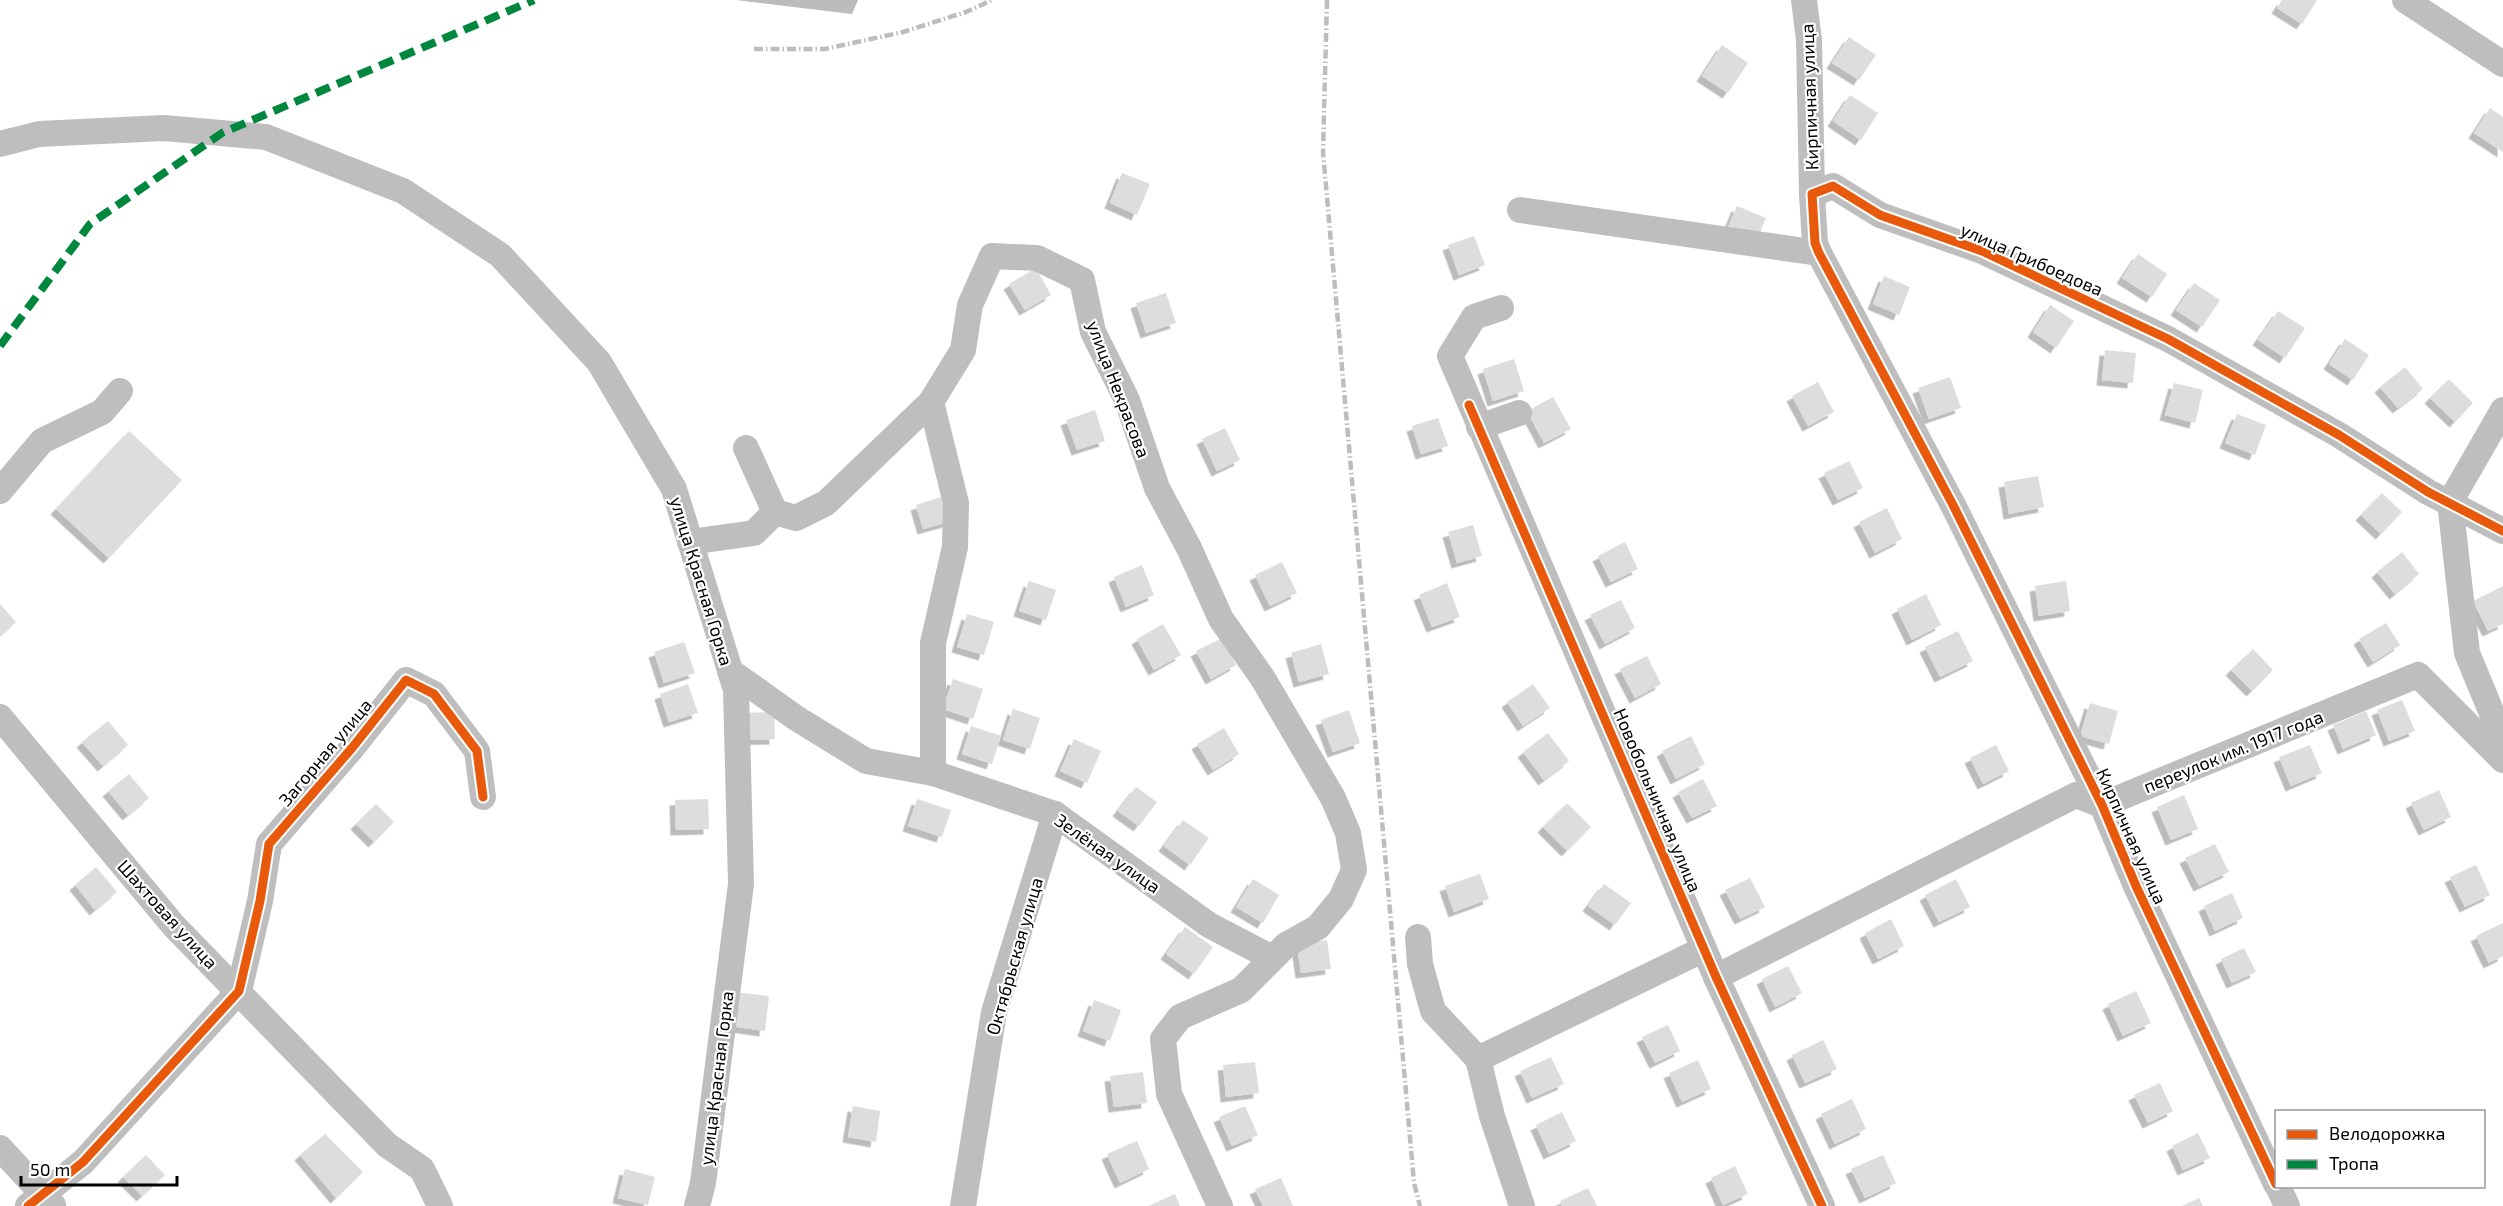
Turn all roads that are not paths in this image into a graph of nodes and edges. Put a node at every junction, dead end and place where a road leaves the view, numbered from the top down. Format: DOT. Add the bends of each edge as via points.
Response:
graph roads {
  1 [pos="1804,0"];
  2 [pos="2405,0"];
  3 [pos="2503,64"];
  4 [pos="0,144"];
  5 [pos="1812,194"];
  6 [pos="1520,210"];
  7 [pos="1819,253"];
  8 [pos="1501,308"];
  9 [pos="120,391"];
  10 [pos="931,402"];
  11 [pos="2503,410"];
  12 [pos="1520,413"];
  13 [pos="1474,416"];
  14 [pos="746,448"];
  15 [pos="0,491"];
  16 [pos="2450,502"];
  17 [pos="775,512"];
  18 [pos="2503,531"];
  19 [pos="690,542"];
  20 [pos="730,671"];
  21 [pos="0,717"];
  22 [pos="2503,740"];
  23 [pos="2503,760"];
  24 [pos="933,773"];
  25 [pos="483,796"];
  26 [pos="2102,805"];
  27 [pos="1055,814"];
  28 [pos="1418,938"];
  29 [pos="1704,949"];
  30 [pos="1270,957"];
  31 [pos="1716,977"];
  32 [pos="239,991"];
  33 [pos="1478,1059"];
  34 [pos="0,1148"];
  35 [pos="2275,1181"];
  36 [pos="2278,1188"];
  37 [pos="42,1202"];
  38 [pos="440,1206"];
  39 [pos="697,1206"];
  40 [pos="963,1206"];
  41 [pos="1220,1206"];
  42 [pos="1522,1206"];
  43 [pos="1822,1206"];
  44 [pos="2287,1206"];
  1 -- 5 [label="street, Кирпичная улица" via="1809,40"];
  2 -- 3 [label="street"];
  4 -- 19 [label="street, улица Красная Горка" via="39,134 164,128 266,137 403,191 500,255 599,362 674,489"];
  5 -- 7 [label="street"];
  5 -- 16 [label="street, улица Грибоедова" via="1833,186 1880,215 1982,251 2168,339"];
  6 -- 7 [label="street"];
  7 -- 26 [label="street, Кирпичная улица" via="1953,505"];
  8 -- 13 [label="street, Новобольничная улица" via="1474,317 1450,356"];
  9 -- 15 [label="street" via="102,411 42,441"];
  10 -- 17 [label="street, улица Некрасова" via="825,503 796,518"];
  10 -- 24 [label="street" via="956,503 955,547 933,643"];
  10 -- 30 [label="street, улица Некрасова" via="963,350 970,305 992,256 1037,258 1082,280 1093,332 1127,400 1157,488 1221,619 1263,677 1333,798 1348,833 1354,870 1341,899 1318,927"];
  11 -- 16 [label="street"];
  12 -- 13 [label="street"];
  13 -- 29 [label="street, Новобольничная улица"];
  14 -- 17 [label="street"];
  16 -- 18 [label="street, улица Грибоедова"];
  16 -- 22 [label="street" via="2467,653"];
  17 -- 19 [label="street" via="754,533"];
  19 -- 20 [label="street, улица Красная Горка"];
  20 -- 24 [label="street, Зелёная улица" via="866,761"];
  20 -- 39 [label="street, улица Красная Горка" via="736,690 741,884"];
  21 -- 32 [label="street, Шахтовая улица" via="174,926"];
  23 -- 26 [label="street, переулок им. 1917 года" via="2418,675"];
  24 -- 27 [label="street, Зелёная улица"];
  25 -- 32 [label="street, Загорная улица" via="477,751 434,694 406,680 269,843"];
  26 -- 31 [label="street" via="2076,795"];
  26 -- 35 [label="street, Кирпичная улица"];
  27 -- 30 [label="street, Зелёная улица" via="1209,925"];
  27 -- 40 [label="street, Октябрьская улица" via="994,1012"];
  28 -- 33 [label="street" via="1420,964 1433,1011"];
  29 -- 31 [label="street, Новобольничная улица"];
  29 -- 33 [label="street"];
  30 -- 41 [label="street" via="1241,990 1180,1017 1163,1039 1169,1094"];
  31 -- 43 [label="street, Новобольничная улица"];
  32 -- 37 [label="street"];
  32 -- 38 [label="street, Шахтовая улица" via="387,1145 422,1168"];
  33 -- 42 [label="street"];
  34 -- 37 [label="street"];
  36 -- 44 [label="street, Кирпичная улица"];
}
